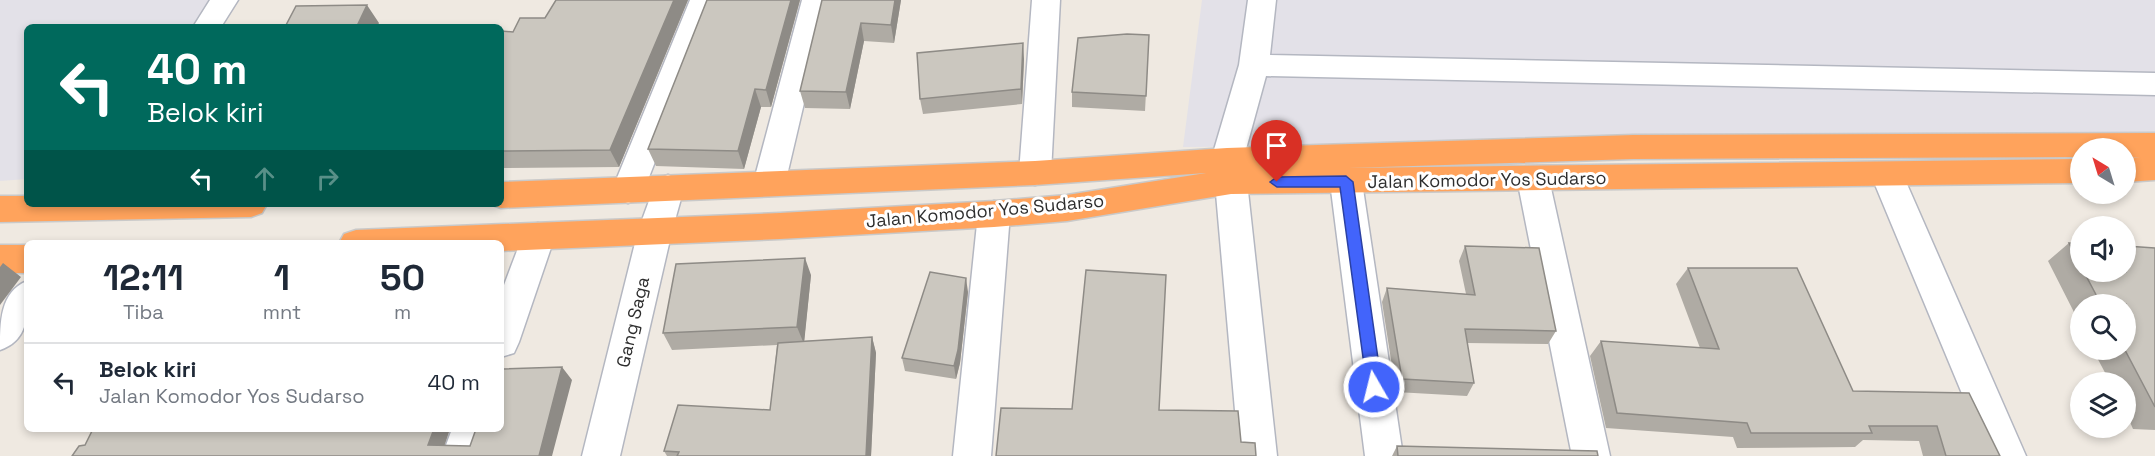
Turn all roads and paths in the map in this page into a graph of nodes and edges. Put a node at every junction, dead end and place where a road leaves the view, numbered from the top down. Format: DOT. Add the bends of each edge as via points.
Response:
graph roads {
  1 [pos="224,0"];
  2 [pos="704,0"];
  3 [pos="1046,0"];
  4 [pos="1262,0"];
  5 [pos="813,5"];
  6 [pos="209,24"];
  7 [pos="1254,65"];
  8 [pos="2155,84"];
  9 [pos="2155,145"];
  10 [pos="2155,168"];
  11 [pos="2136,169"];
  12 [pos="1229,171"];
  13 [pos="2070,171"];
  14 [pos="1035,173"];
  15 [pos="1887,175"];
  16 [pos="1533,179"];
  17 [pos="1346,182"];
  18 [pos="769,184"];
  19 [pos="668,188"];
  20 [pos="628,190"];
  21 [pos="504,195"];
  22 [pos="61,207"];
  23 [pos="0,209"];
  24 [pos="994,214"];
  25 [pos="655,231"];
  26 [pos="504,252"];
  27 [pos="532,254"];
  28 [pos="0,259"];
  29 [pos="24,259"];
  30 [pos="24,299"];
  31 [pos="504,333"];
  32 [pos="0,335"];
  33 [pos="470,432"];
  34 [pos="461,456"];
  35 [pos="601,456"];
  36 [pos="972,456"];
  37 [pos="1258,456"];
  38 [pos="1384,456"];
  39 [pos="1591,456"];
  40 [pos="2007,456"];
  1 -- 6 [label="street"];
  2 -- 20 [label="street"];
  3 -- 14 [label="street"];
  4 -- 7 [label="street"];
  5 -- 18 [label="street"];
  7 -- 8 [label="street"];
  7 -- 12 [label="street"];
  9 -- 12 [label="highway" via="1633,147"];
  10 -- 11 [label="highway"];
  12 -- 14 [label="highway"];
  12 -- 17 [label="highway, Jalan Komodor Yos Sudarso"];
  12 -- 24 [label="highway, Jalan Komodor Yos Sudarso" via="1066,208"];
  12 -- 37 [label="street"];
  13 -- 15 [label="highway, Jalan Komodor Yos Sudarso"];
  14 -- 18 [label="highway"];
  15 -- 16 [label="highway, Jalan Komodor Yos Sudarso"];
  15 -- 40 [label="street"];
  16 -- 17 [label="highway, Jalan Komodor Yos Sudarso"];
  16 -- 39 [label="street"];
  17 -- 38 [label="street"];
  18 -- 19 [label="highway"];
  19 -- 20 [label="highway"];
  19 -- 25 [label="street, Gang Saga"];
  20 -- 21 [label="highway"];
  22 -- 23 [label="highway"];
  24 -- 25 [label="highway, Jalan Komodor Yos Sudarso"];
  24 -- 36 [label="street"];
  25 -- 27 [label="highway, Jalan Komodor Yos Sudarso"];
  25 -- 35 [label="street, Gang Saga"];
  26 -- 27 [label="highway, Jalan Komodor Yos Sudarso"];
  27 -- 31 [label="street"];
  28 -- 29 [label="highway"];
  30 -- 32 [label="street"];
  33 -- 34 [label="street"];
}
